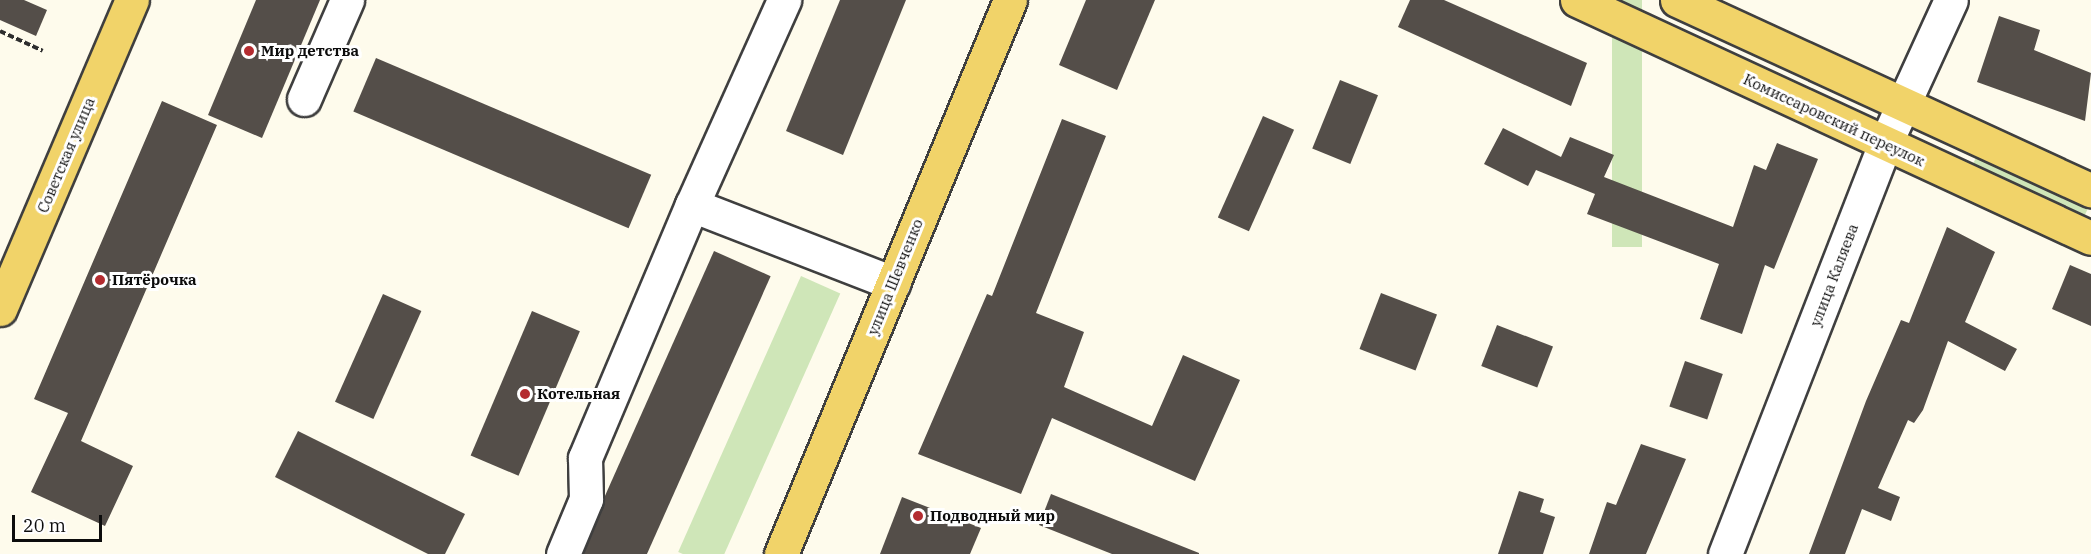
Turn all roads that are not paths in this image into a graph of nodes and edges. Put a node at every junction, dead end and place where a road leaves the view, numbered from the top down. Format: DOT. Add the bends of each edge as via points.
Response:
graph roads {
  1 [pos="132,0"];
  2 [pos="347,0"];
  3 [pos="784,0"];
  4 [pos="1010,0"];
  5 [pos="1577,0"];
  6 [pos="1677,0"];
  7 [pos="1951,0"];
  8 [pos="304,99"];
  9 [pos="1901,106"];
  10 [pos="1885,144"];
  11 [pos="2091,190"];
  12 [pos="692,205"];
  13 [pos="2091,238"];
  14 [pos="893,283"];
  15 [pos="0,308"];
  16 [pos="563,554"];
  17 [pos="781,554"];
  18 [pos="1725,554"];
  1 -- 15 [label="main road, Советская улица"];
  2 -- 8 [label="street"];
  3 -- 12 [label="street"];
  4 -- 14 [label="main road, улица Шевченко"];
  5 -- 10 [label="main road, Комиссаровский переулок"];
  6 -- 9 [label="main road"];
  7 -- 9 [label="street, улица Каляева"];
  9 -- 10 [label="street, улица Каляева"];
  9 -- 11 [label="main road"];
  10 -- 13 [label="main road, Комиссаровский переулок"];
  10 -- 18 [label="street, улица Каляева"];
  12 -- 14 [label="street"];
  12 -- 16 [label="street" via="585,458 586,500"];
  14 -- 17 [label="main road, улица Шевченко"];
}
